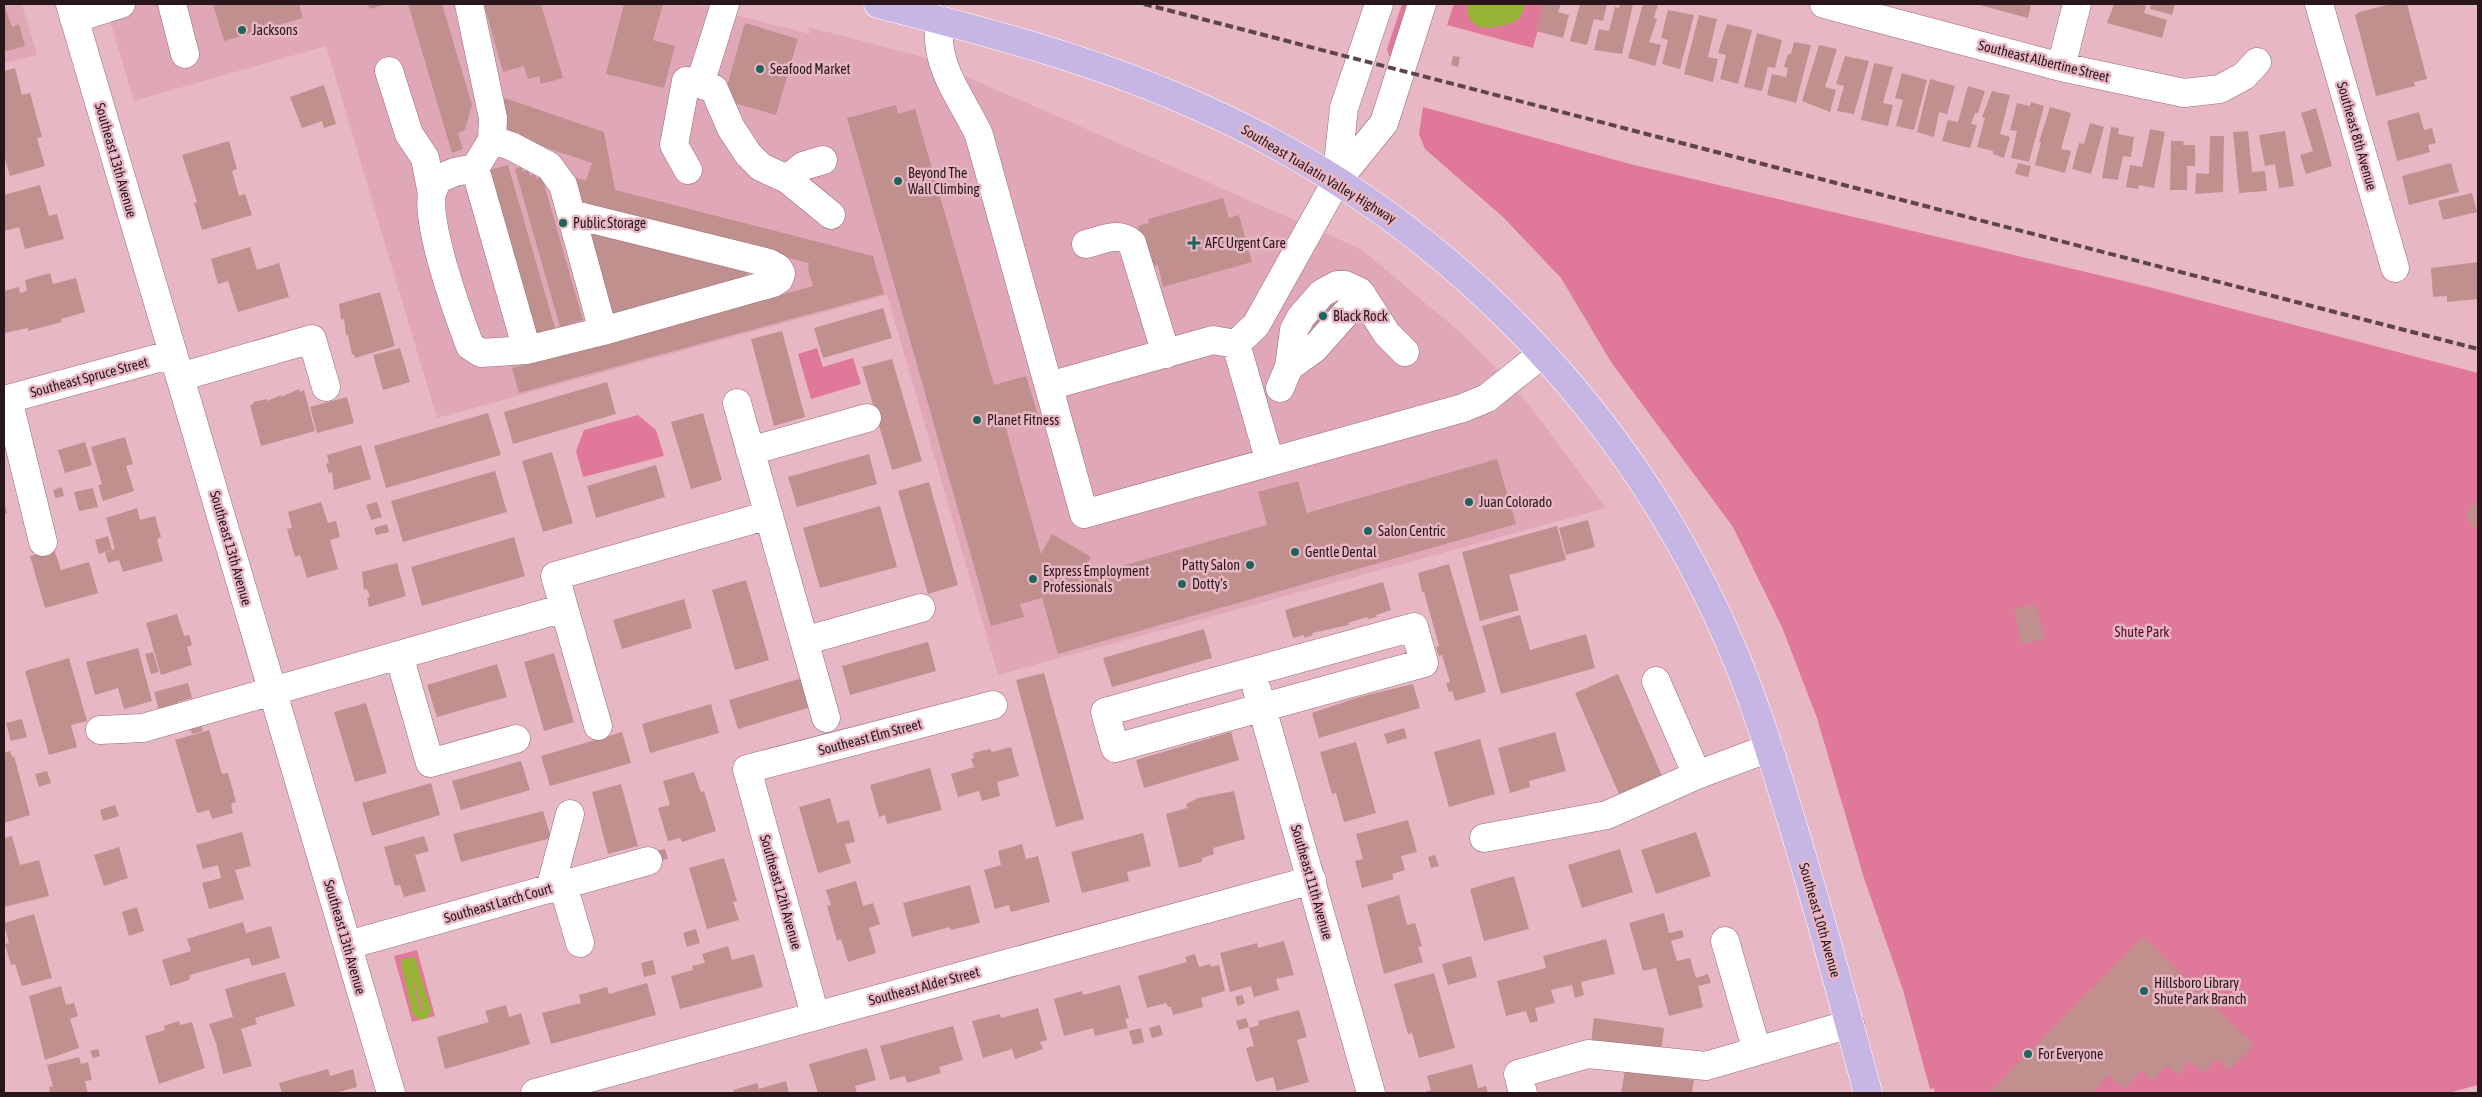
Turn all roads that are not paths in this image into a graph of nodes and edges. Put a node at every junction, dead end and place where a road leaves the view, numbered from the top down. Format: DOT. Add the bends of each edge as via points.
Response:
graph roads {
  1 [pos="121,4"];
  2 [pos="172,4"];
  3 [pos="469,4"];
  4 [pos="725,4"];
  5 [pos="878,4"];
  6 [pos="1379,4"];
  7 [pos="1422,4"];
  8 [pos="1828,4"];
  9 [pos="2077,4"];
  10 [pos="2318,4"];
  11 [pos="72,11"];
  12 [pos="938,19"];
  13 [pos="185,54"];
  14 [pos="2257,62"];
  15 [pos="2061,67"];
  16 [pos="389,71"];
  17 [pos="700,84"];
  18 [pos="492,140"];
  19 [pos="823,160"];
  20 [pos="475,168"];
  21 [pos="688,170"];
  22 [pos="787,179"];
  23 [pos="1336,182"];
  24 [pos="432,194"];
  25 [pos="571,214"];
  26 [pos="831,216"];
  27 [pos="1086,244"];
  28 [pos="2395,268"];
  29 [pos="603,330"];
  30 [pos="1236,344"];
  31 [pos="528,350"];
  32 [pos="1405,352"];
  33 [pos="1543,353"];
  34 [pos="1166,354"];
  35 [pos="177,365"];
  36 [pos="1284,377"];
  37 [pos="1049,386"];
  38 [pos="326,387"];
  39 [pos="6,400"];
  40 [pos="737,404"];
  41 [pos="867,418"];
  42 [pos="750,451"];
  43 [pos="1270,462"];
  44 [pos="769,515"];
  45 [pos="43,542"];
  46 [pos="564,608"];
  47 [pos="921,608"];
  48 [pos="804,641"];
  49 [pos="399,655"];
  50 [pos="1252,672"];
  51 [pos="1656,681"];
  52 [pos="273,692"];
  53 [pos="993,704"];
  54 [pos="1262,707"];
  55 [pos="826,718"];
  56 [pos="598,726"];
  57 [pos="100,730"];
  58 [pos="516,739"];
  59 [pos="1769,748"];
  60 [pos="747,769"];
  61 [pos="1697,775"];
  62 [pos="570,814"];
  63 [pos="1484,838"];
  64 [pos="648,862"];
  65 [pos="1312,880"];
  66 [pos="557,887"];
  67 [pos="1726,941"];
  68 [pos="580,943"];
  69 [pos="348,944"];
  70 [pos="815,1015"];
  71 [pos="1850,1024"];
  72 [pos="1758,1051"];
  73 [pos="392,1093"];
  74 [pos="535,1093"];
  75 [pos="1371,1093"];
  76 [pos="1523,1093"];
  77 [pos="1868,1093"];
  1 -- 11 [label="street"];
  2 -- 13 [label="street"];
  3 -- 18 [label="street" via="493,118"];
  4 -- 17 [label="street"];
  5 -- 12 [label="main road, Southeast Tualatin Valley Highway"];
  6 -- 23 [label="street" via="1344,108"];
  7 -- 23 [label="street" via="1384,123"];
  8 -- 15 [label="street, Southeast Albertine Street"];
  9 -- 15 [label="street"];
  10 -- 28 [label="street, Southeast 8th Avenue"];
  11 -- 35 [label="street, Southeast 13th Avenue"];
  12 -- 23 [label="main road, Southeast Tualatin Valley Highway" via="1052,50 1191,103 1255,134"];
  12 -- 37 [label="street" via="940,53 979,135"];
  14 -- 15 [label="street, Southeast Albertine Street" via="2244,76 2220,89 2184,93"];
  16 -- 24 [label="street" via="409,134 425,158"];
  17 -- 21 [label="street" via="686,81 674,145"];
  17 -- 22 [label="street" via="714,89 730,128 748,154 761,166"];
  18 -- 20 [label="street"];
  18 -- 25 [label="street" via="549,166 563,185"];
  19 -- 22 [label="street" via="803,166"];
  20 -- 24 [label="street" via="438,179"];
  20 -- 31 [label="street"];
  22 -- 26 [label="street"];
  23 -- 30 [label="street" via="1256,325"];
  23 -- 33 [label="main road, Southeast Tualatin Valley Highway" via="1399,222 1453,266"];
  24 -- 31 [label="street" via="441,255 470,346 481,353"];
  25 -- 29 [label="street"];
  25 -- 29 [label="street" via="768,263 781,273 773,284"];
  27 -- 34 [label="street" via="1116,236 1128,239 1132,244"];
  29 -- 31 [label="street"];
  30 -- 34 [label="street" via="1213,340"];
  30 -- 43 [label="street"];
  32 -- 36 [label="street" via="1387,334 1362,295 1345,284 1322,293 1300,317"];
  33 -- 43 [label="street" via="1487,398 1463,408"];
  33 -- 59 [label="main road, Southeast Tualatin Valley Highway" via="1605,429 1655,502 1696,572 1736,657"];
  34 -- 37 [label="street"];
  35 -- 38 [label="street, Southeast Spruce Street" via="312,338"];
  35 -- 39 [label="street, Southeast Spruce Street"];
  35 -- 52 [label="street, Southeast 13th Avenue"];
  37 -- 43 [label="street" via="1084,514"];
  39 -- 45 [label="street"];
  40 -- 42 [label="street"];
  41 -- 42 [label="street"];
  42 -- 44 [label="street"];
  44 -- 46 [label="street" via="555,576"];
  44 -- 48 [label="street"];
  46 -- 49 [label="street"];
  46 -- 56 [label="street"];
  47 -- 48 [label="street"];
  48 -- 55 [label="street"];
  49 -- 52 [label="street"];
  49 -- 58 [label="street" via="430,763"];
  50 -- 54 [label="street, Southeast 11th Avenue"];
  50 -- 54 [label="street" via="1105,712 1114,748"];
  50 -- 54 [label="street" via="1414,627 1424,663"];
  51 -- 61 [label="street"];
  52 -- 57 [label="street" via="143,728"];
  52 -- 69 [label="street, Southeast 13th Avenue"];
  53 -- 60 [label="street, Southeast Elm Street"];
  54 -- 65 [label="street, Southeast 11th Avenue"];
  59 -- 61 [label="street"];
  59 -- 71 [label="main road, Southeast 10th Avenue"];
  60 -- 70 [label="street, Southeast 12th Avenue"];
  61 -- 63 [label="street" via="1607,815"];
  62 -- 66 [label="street"];
  64 -- 66 [label="street, Southeast Larch Court"];
  65 -- 70 [label="street, Southeast Alder Street"];
  65 -- 75 [label="street, Southeast 11th Avenue"];
  66 -- 68 [label="street"];
  66 -- 69 [label="street, Southeast Larch Court"];
  67 -- 72 [label="street"];
  69 -- 73 [label="street, Southeast 13th Avenue"];
  70 -- 74 [label="street, Southeast Alder Street"];
  71 -- 72 [label="street"];
  71 -- 77 [label="main road, Southeast 10th Avenue"];
  72 -- 76 [label="street" via="1706,1066 1588,1054 1518,1074"];
}
